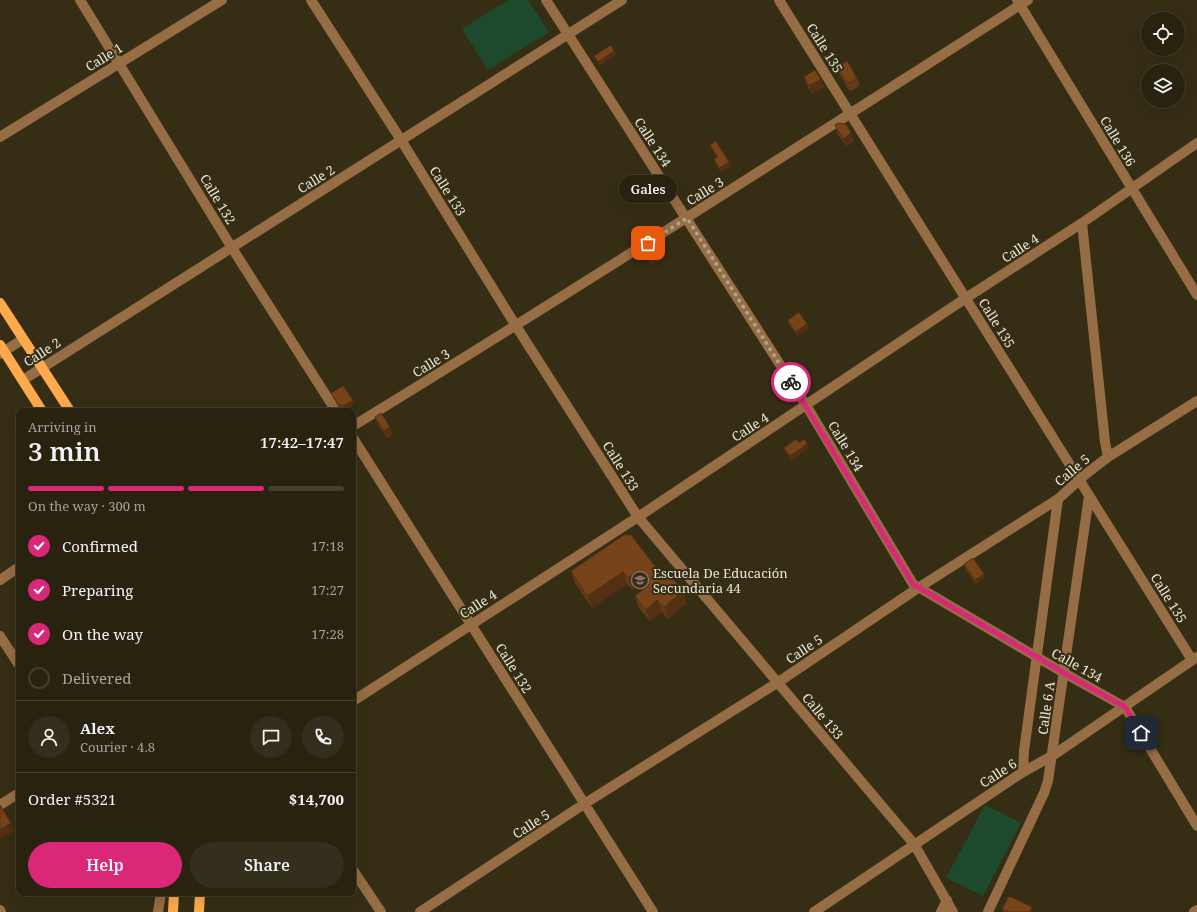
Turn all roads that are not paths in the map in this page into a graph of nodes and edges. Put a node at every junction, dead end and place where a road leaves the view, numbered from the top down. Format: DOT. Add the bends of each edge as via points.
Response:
graph roads {
  1 [pos="80,0"];
  2 [pos="222,0"];
  3 [pos="311,0"];
  4 [pos="546,0"];
  5 [pos="622,0"];
  6 [pos="779,0"];
  7 [pos="1022,2"];
  8 [pos="568,34"];
  9 [pos="119,63"];
  10 [pos="851,114"];
  11 [pos="0,137"];
  12 [pos="401,140"];
  13 [pos="1197,143"];
  14 [pos="1132,188"];
  15 [pos="687,218"];
  16 [pos="1082,223"];
  17 [pos="232,248"];
  18 [pos="1197,295"];
  19 [pos="966,298"];
  20 [pos="0,303"];
  21 [pos="516,326"];
  22 [pos="23,339"];
  23 [pos="1,350"];
  24 [pos="42,367"];
  25 [pos="23,380"];
  26 [pos="1197,401"];
  27 [pos="806,405"];
  28 [pos="40,408"];
  29 [pos="68,408"];
  30 [pos="334,408"];
  31 [pos="356,424"];
  32 [pos="356,443"];
  33 [pos="1108,457"];
  34 [pos="1080,480"];
  35 [pos="1089,496"];
  36 [pos="1058,499"];
  37 [pos="638,517"];
  38 [pos="16,569"];
  39 [pos="0,580"];
  40 [pos="918,588"];
  41 [pos="470,624"];
  42 [pos="0,636"];
  43 [pos="1037,658"];
  44 [pos="1195,659"];
  45 [pos="16,660"];
  46 [pos="1064,673"];
  47 [pos="777,682"];
  48 [pos="356,699"];
  49 [pos="1125,707"];
  50 [pos="1052,756"];
  51 [pos="1023,772"];
  52 [pos="16,795"];
  53 [pos="584,804"];
  54 [pos="0,805"];
  55 [pos="1197,826"];
  56 [pos="914,844"];
  57 [pos="356,874"];
  58 [pos="160,896"];
  59 [pos="174,896"];
  60 [pos="200,896"];
  61 [pos="947,900"];
  62 [pos="1197,910"];
  63 [pos="158,912"];
  64 [pos="173,912"];
  65 [pos="199,912"];
  66 [pos="381,912"];
  67 [pos="420,912"];
  68 [pos="653,912"];
  69 [pos="814,912"];
  70 [pos="941,912"];
  71 [pos="953,912"];
  72 [pos="988,912"];
  73 [pos="1194,912"];
  1 -- 9 [label="street, Calle 132"];
  2 -- 9 [label="street, Calle 1"];
  3 -- 12 [label="street, Calle 133"];
  4 -- 8 [label="street, Calle 134"];
  5 -- 8 [label="street, Calle 2"];
  6 -- 10 [label="street, Calle 135"];
  7 -- 10 [label="street, Calle 3"];
  7 -- 14 [label="street, Calle 136"];
  8 -- 12 [label="street, Calle 2"];
  8 -- 15 [label="street, Calle 134"];
  9 -- 11 [label="street, Calle 1"];
  9 -- 17 [label="street, Calle 132"];
  10 -- 15 [label="street, Calle 3"];
  10 -- 19 [label="street, Calle 135"];
  12 -- 17 [label="street, Calle 2"];
  12 -- 21 [label="street, Calle 133"];
  13 -- 14 [label="street, Calle 4"];
  14 -- 16 [label="street, Calle 4"];
  14 -- 18 [label="street, Calle 136"];
  15 -- 21 [label="street, Calle 3"];
  15 -- 27 [label="street, Calle 134"];
  16 -- 19 [label="street, Calle 4"];
  16 -- 33 [label="street"];
  17 -- 24 [label="street, Calle 2"];
  17 -- 30 [label="street, Calle 132"];
  19 -- 27 [label="street, Calle 4"];
  19 -- 34 [label="street, Calle 135"];
  20 -- 22 [label="main road"];
  21 -- 31 [label="street, Calle 3"];
  21 -- 37 [label="street, Calle 133"];
  22 -- 23 [label="street, Calle 2"];
  22 -- 24 [label="main road"];
  23 -- 25 [label="main road"];
  24 -- 25 [label="street, Calle 2"];
  24 -- 29 [label="main road"];
  25 -- 28 [label="main road"];
  26 -- 33 [label="street, Calle 5"];
  27 -- 37 [label="street, Calle 4"];
  27 -- 40 [label="street, Calle 134" via="913,584"];
  32 -- 41 [label="street, Calle 132"];
  33 -- 34 [label="street, Calle 5"];
  34 -- 35 [label="street, Calle 135"];
  34 -- 36 [label="street, Calle 5"];
  35 -- 44 [label="street, Calle 135"];
  35 -- 46 [label="street, Calle 6 A"];
  36 -- 40 [label="street, Calle 5"];
  36 -- 43 [label="street, Calle 6 A"];
  37 -- 41 [label="street, Calle 4"];
  37 -- 47 [label="street, Calle 133"];
  38 -- 39 [label="street"];
  40 -- 43 [label="street, Calle 134"];
  40 -- 47 [label="street, Calle 5"];
  41 -- 48 [label="street, Calle 4"];
  41 -- 53 [label="street, Calle 132"];
  42 -- 45 [label="street"];
  43 -- 46 [label="street, Calle 134"];
  43 -- 51 [label="street, Calle 6 A"];
  44 -- 49 [label="street, Calle 6"];
  46 -- 49 [label="street, Calle 134"];
  46 -- 50 [label="street, Calle 6 A"];
  47 -- 53 [label="street, Calle 5"];
  47 -- 56 [label="street, Calle 133"];
  49 -- 50 [label="street, Calle 6"];
  49 -- 55 [label="street, Calle 134"];
  50 -- 51 [label="street, Calle 6"];
  50 -- 72 [label="street, Calle 6 A" via="1044,793"];
  51 -- 56 [label="street, Calle 6"];
  52 -- 54 [label="street"];
  53 -- 67 [label="street, Calle 5"];
  53 -- 68 [label="street, Calle 132"];
  56 -- 61 [label="street, Calle 133"];
  56 -- 69 [label="street, Calle 6"];
  57 -- 66 [label="street"];
  58 -- 63 [label="street"];
  59 -- 64 [label="main road"];
  60 -- 65 [label="main road"];
  61 -- 70 [label="street"];
  61 -- 71 [label="street, Calle 133"];
  62 -- 73 [label="street"];
}
